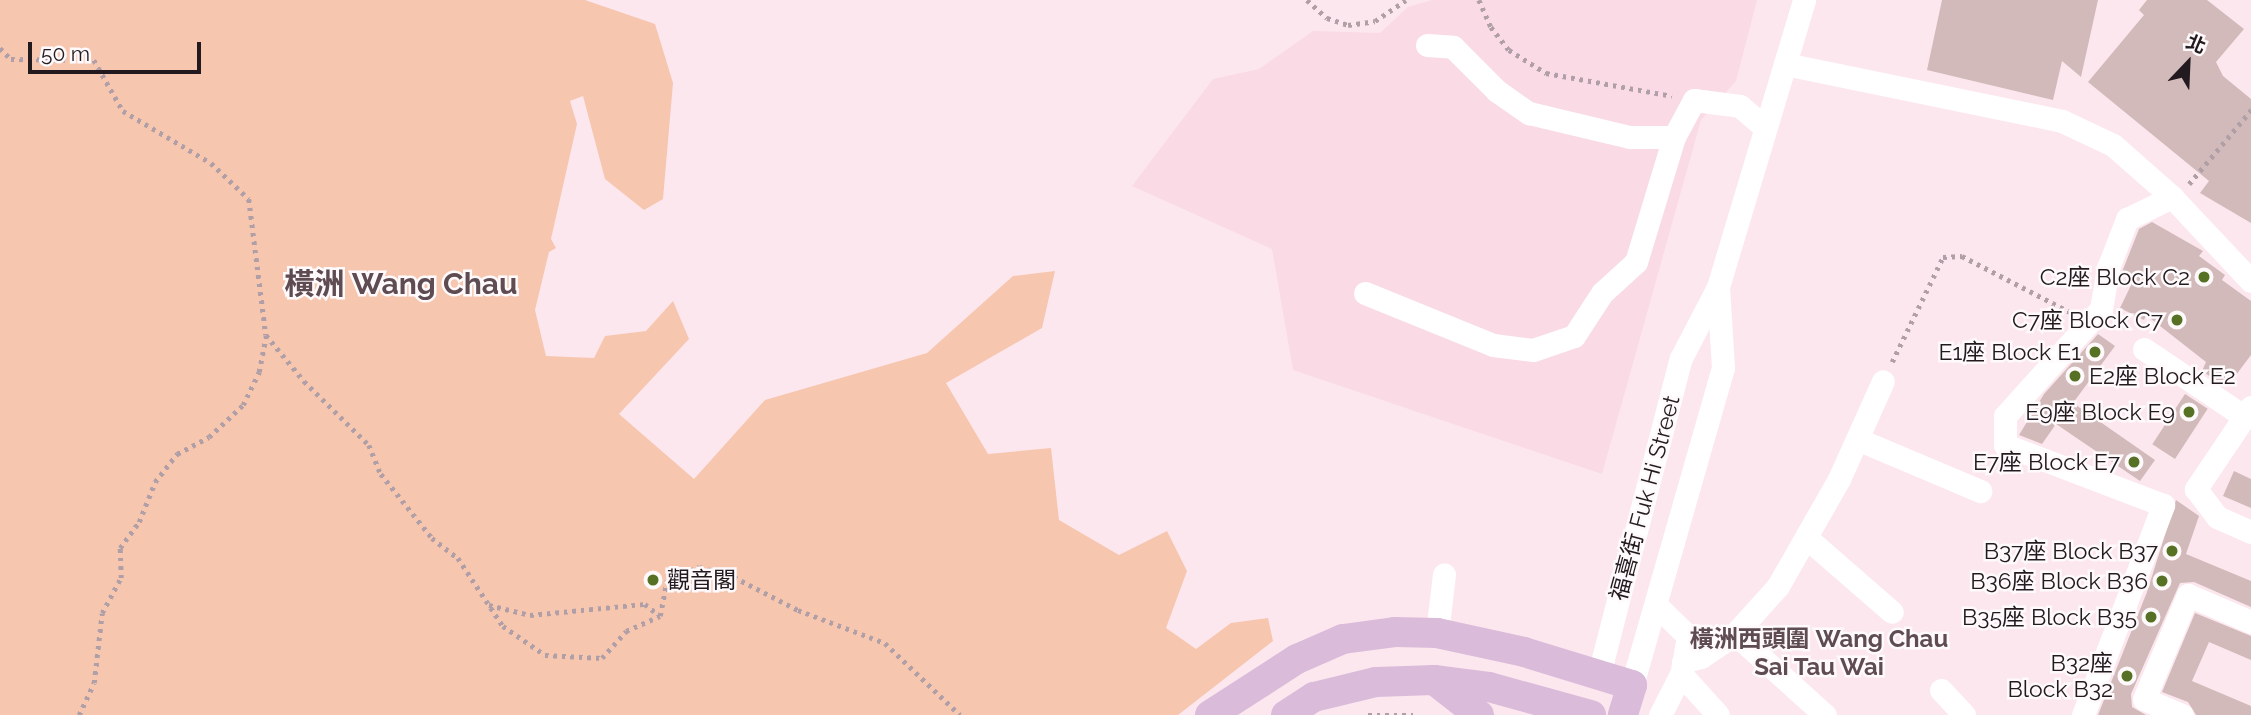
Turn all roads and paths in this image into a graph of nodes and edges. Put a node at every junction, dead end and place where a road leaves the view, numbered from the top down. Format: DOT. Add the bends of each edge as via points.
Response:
graph roads {
  1 [pos="1307,0"];
  2 [pos="1406,0"];
  3 [pos="1479,0"];
  4 [pos="1804,0"];
  5 [pos="1427,45"];
  6 [pos="0,48"];
  7 [pos="1785,64"];
  8 [pos="1694,100"];
  9 [pos="2251,110"];
  10 [pos="1765,128"];
  11 [pos="1674,136"];
  12 [pos="2173,199"];
  13 [pos="2251,281"];
  14 [pos="1718,287"];
  15 [pos="1365,293"];
  16 [pos="2090,322"];
  17 [pos="266,335"];
  18 [pos="2144,349"];
  19 [pos="1883,381"];
  20 [pos="2248,412"];
  21 [pos="1857,439"];
  22 [pos="1980,491"];
  23 [pos="2251,532"];
  24 [pos="1808,539"];
  25 [pos="1444,574"];
  26 [pos="488,605"];
  27 [pos="1657,606"];
  28 [pos="1892,612"];
  29 [pos="660,616"];
  30 [pos="2251,622"];
  31 [pos="1437,633"];
  32 [pos="1735,634"];
  33 [pos="1682,668"];
  34 [pos="1599,674"];
  35 [pos="1434,680"];
  36 [pos="1632,685"];
  37 [pos="1941,690"];
  38 [pos="79,715"];
  39 [pos="960,715"];
  40 [pos="1210,715"];
  41 [pos="1286,715"];
  42 [pos="1368,715"];
  43 [pos="1413,715"];
  44 [pos="1479,715"];
  45 [pos="1589,715"];
  46 [pos="1623,715"];
  47 [pos="1660,715"];
  48 [pos="1718,715"];
  49 [pos="1825,715"];
  50 [pos="1964,715"];
  51 [pos="2083,715"];
  52 [pos="2182,715"];
  1 -- 2 [label="path" via="1327,18 1348,25 1375,21"];
  3 -- 8 [label="path" via="1491,27 1509,50 1546,73"];
  4 -- 7 [label="street, 福喜街 Fuk Hi Street"];
  5 -- 11 [label="street" via="1453,47 1497,91 1529,113 1630,137"];
  6 -- 17 [label="path" via="11,59 94,60 123,111 211,163 249,199"];
  7 -- 10 [label="street, 福喜街 Fuk Hi Street"];
  7 -- 12 [label="street" via="2062,121 2113,145"];
  8 -- 10 [label="street" via="1740,106"];
  8 -- 11 [label="street"];
  9 -- 12 [label="path"];
  10 -- 14 [label="street, 福喜街 Fuk Hi Street"];
  11 -- 15 [label="street" via="1636,262 1602,293 1574,336 1533,350 1493,345"];
  12 -- 13 [label="street"];
  12 -- 16 [label="street" via="2127,219 2108,268 2101,309"];
  14 -- 27 [label="street, 福喜街 Fuk Hi Street" via="1723,368"];
  14 -- 34 [label="street, 福喜街 Fuk Hi Street" via="1681,358"];
  16 -- 19 [label="path" via="1962,256 1943,257"];
  16 -- 51 [label="street" via="2005,416 2005,445 2163,505"];
  17 -- 26 [label="path" via="304,381 369,445 381,474 432,538 458,558"];
  17 -- 38 [label="path" via="259,372 243,405 209,437 177,454 155,482 139,522 121,548 121,579 102,613 94,684"];
  18 -- 20 [label="street"];
  19 -- 21 [label="street"];
  20 -- 23 [label="street" via="2196,489 2217,517"];
  21 -- 22 [label="street"];
  21 -- 24 [label="street"];
  24 -- 28 [label="street"];
  24 -- 32 [label="street" via="1778,586"];
  25 -- 31 [label="street"];
  26 -- 29 [label="path" via="530,615 645,604"];
  26 -- 29 [label="path" via="503,626 545,655 602,658 626,631"];
  27 -- 33 [label="street" via="1687,632"];
  27 -- 36 [label="street, 福喜街 Fuk Hi Street"];
  29 -- 39 [label="path" via="667,581 699,567 734,578 798,610 885,643"];
  30 -- 52 [label="street" via="2188,595 2144,699"];
  31 -- 34 [label="main road"];
  31 -- 40 [label="main road" via="1395,632 1343,639 1250,685"];
  32 -- 33 [label="street"];
  32 -- 49 [label="street"];
  33 -- 47 [label="street"];
  33 -- 48 [label="street" via="1684,682"];
  34 -- 36 [label="main road"];
  34 -- 45 [label="main road, 福喜街 Fuk Hi Street"];
  35 -- 41 [label="main road" via="1376,682 1314,697"];
  35 -- 44 [label="main road"];
  35 -- 45 [label="main road" via="1489,687"];
  36 -- 46 [label="main road, 福喜街 Fuk Hi Street"];
  37 -- 50 [label="street"];
  42 -- 43 [label="path"];
}
